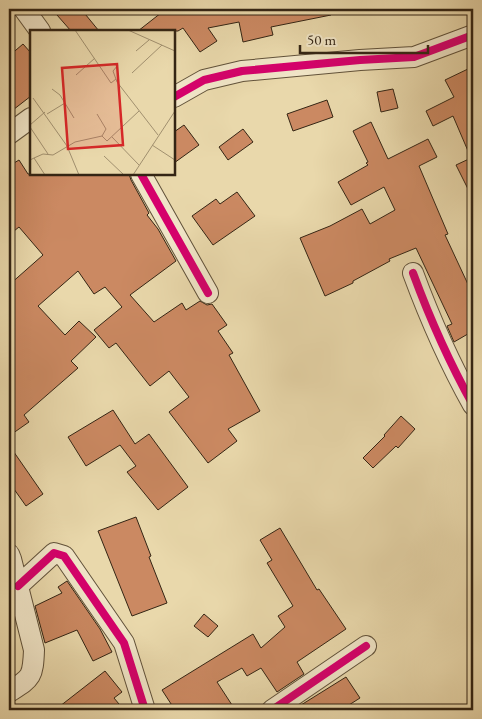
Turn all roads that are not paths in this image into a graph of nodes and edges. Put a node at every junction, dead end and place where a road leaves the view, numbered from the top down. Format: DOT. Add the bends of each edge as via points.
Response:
graph roads {
  1 [pos="24,9"];
  2 [pos="39,30"];
  3 [pos="473,35"];
  4 [pos="175,94"];
  5 [pos="30,119"];
  6 [pos="9,134"];
  7 [pos="142,175"];
  8 [pos="413,273"];
  9 [pos="208,293"];
  10 [pos="473,405"];
  11 [pos="9,554"];
  12 [pos="18,586"];
  13 [pos="366,646"];
  14 [pos="9,692"];
  15 [pos="145,710"];
  16 [pos="272,710"];
  1 -- 2 [label="street"];
  3 -- 4 [label="street" via="414,57 242,72 204,80"];
  5 -- 6 [label="street"];
  7 -- 9 [label="street"];
  8 -- 10 [label="street" via="437,334"];
  11 -- 12 [label="street"];
  12 -- 14 [label="street" via="34,650 34,664 29,679"];
  12 -- 15 [label="street" via="54,553 64,556 124,642"];
  13 -- 16 [label="street"];
}
